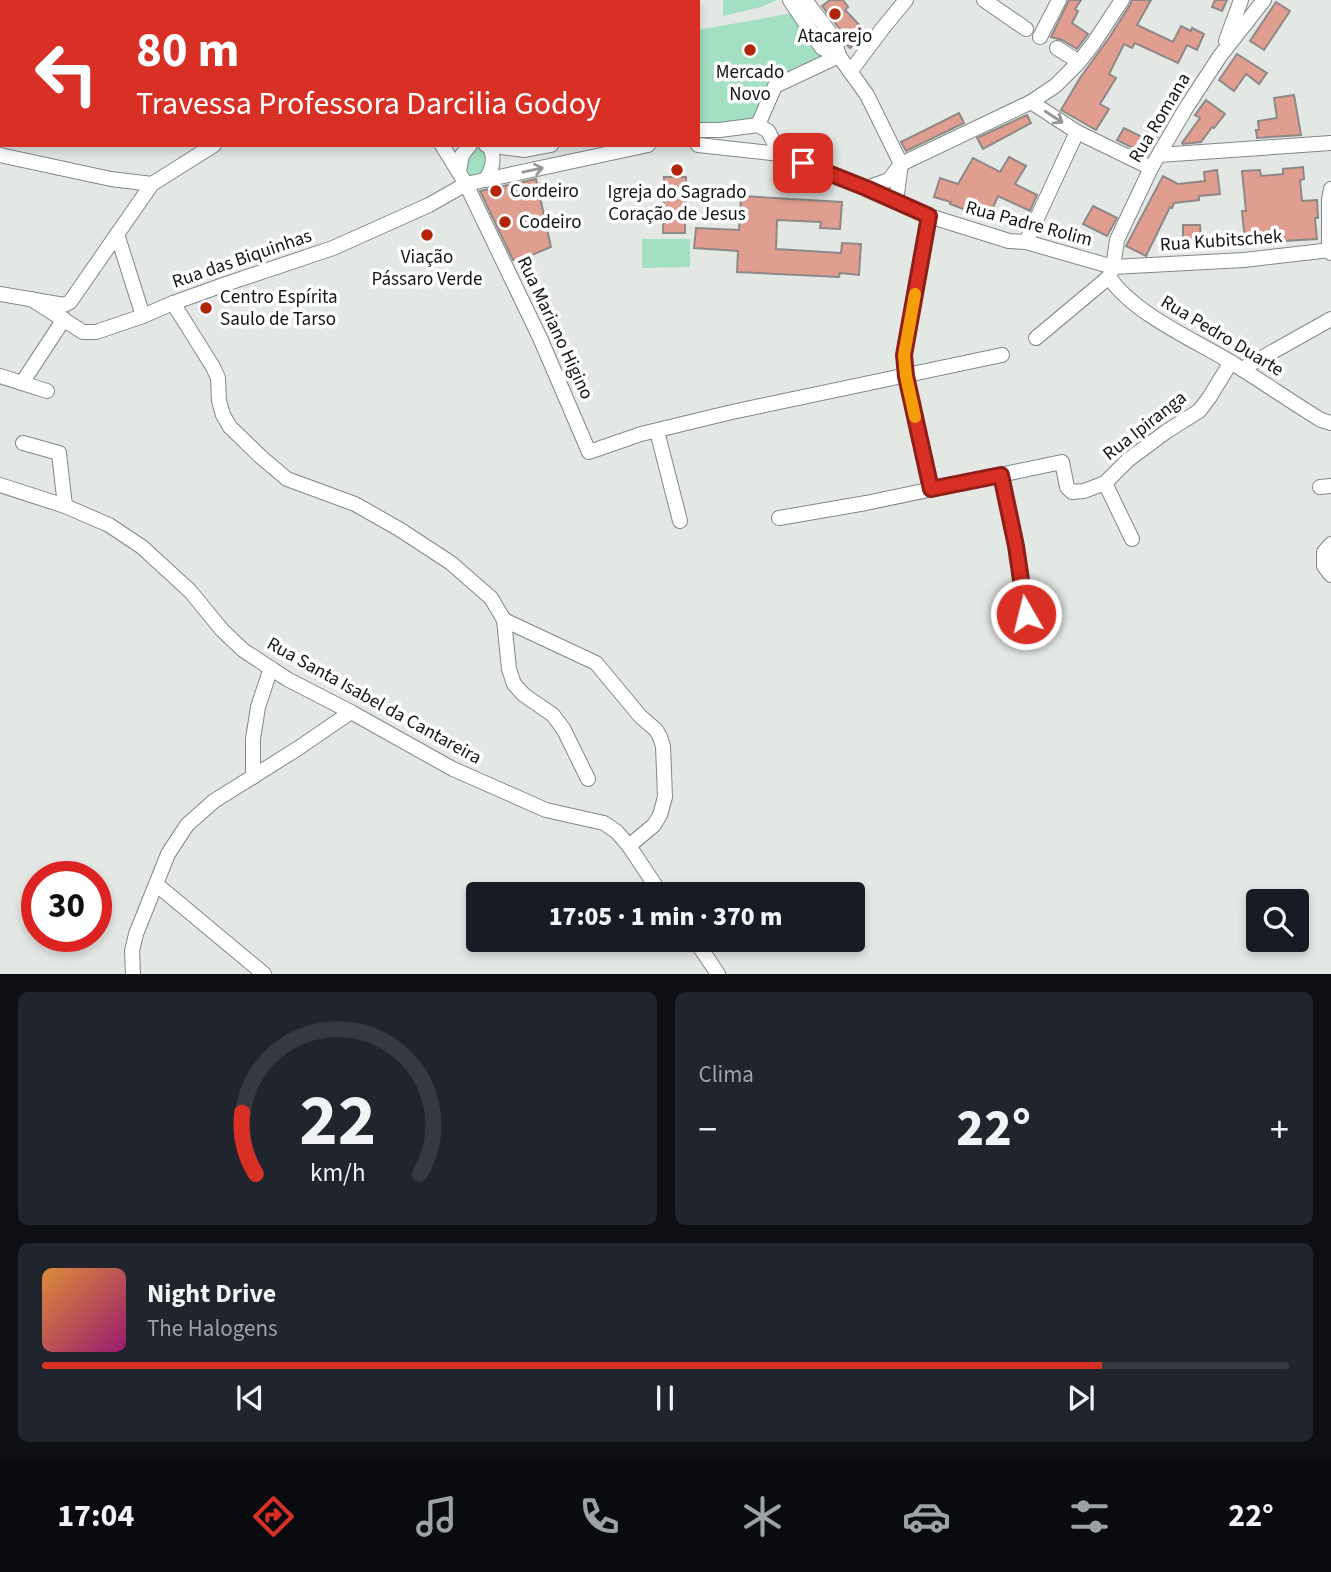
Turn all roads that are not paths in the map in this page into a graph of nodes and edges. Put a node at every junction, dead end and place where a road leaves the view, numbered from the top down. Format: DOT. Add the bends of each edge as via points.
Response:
graph roads {
  1 [pos="790,0"];
  2 [pos="805,0"];
  3 [pos="906,0"];
  4 [pos="984,0"];
  5 [pos="1059,0"];
  6 [pos="1122,0"];
  7 [pos="1241,0"];
  8 [pos="1264,0"];
  9 [pos="1026,29"];
  10 [pos="1040,37"];
  11 [pos="1056,48"];
  12 [pos="839,56"];
  13 [pos="1220,56"];
  14 [pos="1079,62"];
  15 [pos="850,72"];
  16 [pos="1031,102"];
  17 [pos="755,125"];
  18 [pos="700,131"];
  19 [pos="1077,132"];
  20 [pos="1331,143"];
  21 [pos="700,145"];
  22 [pos="211,147"];
  23 [pos="443,147"];
  24 [pos="468,147"];
  25 [pos="489,147"];
  26 [pos="497,147"];
  27 [pos="541,147"];
  28 [pos="639,147"];
  29 [pos="750,150"];
  30 [pos="780,154"];
  31 [pos="0,155"];
  32 [pos="1159,155"];
  33 [pos="901,164"];
  34 [pos="1151,168"];
  35 [pos="463,177"];
  36 [pos="485,180"];
  37 [pos="152,184"];
  38 [pos="866,188"];
  39 [pos="1331,189"];
  40 [pos="896,201"];
  41 [pos="929,216"];
  42 [pos="117,234"];
  43 [pos="1026,242"];
  44 [pos="1330,251"];
  45 [pos="1111,272"];
  46 [pos="0,294"];
  47 [pos="31,299"];
  48 [pos="173,303"];
  49 [pos="143,316"];
  50 [pos="64,319"];
  51 [pos="1331,319"];
  52 [pos="1036,338"];
  53 [pos="1002,355"];
  54 [pos="1236,366"];
  55 [pos="0,376"];
  56 [pos="906,376"];
  57 [pos="22,383"];
  58 [pos="47,391"];
  59 [pos="1328,420"];
  60 [pos="657,431"];
  61 [pos="23,443"];
  62 [pos="1001,475"];
  63 [pos="1105,483"];
  64 [pos="0,485"];
  65 [pos="931,489"];
  66 [pos="65,506"];
  67 [pos="779,518"];
  68 [pos="680,521"];
  69 [pos="1132,539"];
  70 [pos="1331,544"];
  71 [pos="1331,575"];
  72 [pos="1026,614"];
  73 [pos="504,620"];
  74 [pos="271,668"];
  75 [pos="351,712"];
  76 [pos="253,777"];
  77 [pos="589,779"];
  78 [pos="629,846"];
  79 [pos="653,882"];
  80 [pos="156,884"];
  81 [pos="703,952"];
  82 [pos="133,974"];
  83 [pos="264,974"];
  84 [pos="718,974"];
  1 -- 12 [label="street" via="822,48"];
  2 -- 12 [label="street" via="834,38"];
  3 -- 15 [label="street"];
  4 -- 9 [label="street"];
  5 -- 10 [label="street"];
  6 -- 14 [label="street"];
  7 -- 13 [label="street"];
  8 -- 13 [label="street, Rua Romana"];
  11 -- 14 [label="street"];
  12 -- 15 [label="street"];
  12 -- 17 [label="street" via="775,86"];
  13 -- 32 [label="street, Rua Romana"];
  14 -- 16 [label="street"];
  15 -- 33 [label="street" via="867,95"];
  16 -- 19 [label="street, one-way"];
  16 -- 33 [label="street"];
  17 -- 18 [label="street"];
  17 -- 29 [label="street" via="747,131"];
  17 -- 30 [label="street" via="768,131"];
  19 -- 34 [label="street"];
  19 -- 43 [label="street"];
  20 -- 32 [label="street"];
  21 -- 29 [label="street, Rua Padre Rolim"];
  22 -- 37 [label="street"];
  23 -- 35 [label="street, Rua Mariano Higino"];
  24 -- 35 [label="street" via="462,155"];
  25 -- 36 [label="street" via="493,164"];
  26 -- 27 [label="street"];
  36 -- 28 [label="street, Rua das Biquinhas, one-way"];
  29 -- 30 [label="street, Rua Padre Rolim"];
  30 -- 38 [label="street, Rua Padre Rolim"];
  31 -- 37 [label="street"];
  32 -- 34 [label="street, Rua Romana"];
  33 -- 38 [label="street" via="889,180"];
  33 -- 40 [label="street"];
  34 -- 45 [label="street, Rua Romana" via="1117,240"];
  35 -- 36 [label="street, Rua das Biquinhas"];
  35 -- 48 [label="street, Rua das Biquinhas" via="429,205 333,248"];
  35 -- 60 [label="street, Rua Mariano Higino" via="589,452"];
  37 -- 42 [label="street"];
  38 -- 40 [label="street, Rua Padre Rolim"];
  39 -- 44 [label="street"];
  40 -- 41 [label="street, Rua Padre Rolim"];
  41 -- 43 [label="street, Rua Padre Rolim"];
  41 -- 56 [label="street" via="904,355"];
  42 -- 47 [label="street" via="70,302"];
  42 -- 49 [label="street"];
  43 -- 45 [label="street, Rua Padre Rolim"];
  44 -- 45 [label="street, Rua Kubitschek"];
  45 -- 52 [label="street"];
  45 -- 54 [label="street, Rua Pedro Duarte" via="1117,289 1141,310"];
  46 -- 47 [label="street"];
  47 -- 50 [label="street, Rua das Biquinhas"];
  48 -- 49 [label="street, Rua das Biquinhas"];
  48 -- 73 [label="street" via="218,378 223,415 261,457 287,479 355,504 451,563 491,598"];
  49 -- 50 [label="street, Rua das Biquinhas" via="96,332 83,332"];
  50 -- 57 [label="street"];
  51 -- 54 [label="street"];
  53 -- 56 [label="street"];
  54 -- 59 [label="street, Rua Pedro Duarte"];
  54 -- 63 [label="street, Rua Ipiranga" via="1199,411 1138,453"];
  55 -- 57 [label="street"];
  56 -- 60 [label="street"];
  56 -- 65 [label="street"];
  57 -- 58 [label="street"];
  60 -- 68 [label="street"];
  61 -- 66 [label="street" via="59,453"];
  62 -- 63 [label="street" via="1062,462 1072,492"];
  62 -- 65 [label="street"];
  62 -- 72 [label="street"];
  63 -- 69 [label="street"];
  64 -- 66 [label="street, Rua Santa Isabel da Cantareira"];
  65 -- 67 [label="street"];
  66 -- 74 [label="street, Rua Santa Isabel da Cantareira" via="109,525 142,547 243,650"];
  70 -- 71 [label="street" via="1324,552 1324,566"];
  73 -- 77 [label="street" via="514,684 553,715"];
  73 -- 78 [label="street" via="596,663 660,737 664,797 660,815"];
  74 -- 75 [label="street, Rua Santa Isabel da Cantareira"];
  74 -- 76 [label="street" via="258,707"];
  75 -- 76 [label="street"];
  75 -- 78 [label="street, Rua Santa Isabel da Cantareira" via="453,769 523,800 604,823"];
  76 -- 80 [label="street" via="187,825"];
  78 -- 79 [label="street, Rua Santa Isabel da Cantareira"];
  80 -- 82 [label="street" via="136,934"];
  80 -- 83 [label="street"];
  81 -- 84 [label="street"];
}
